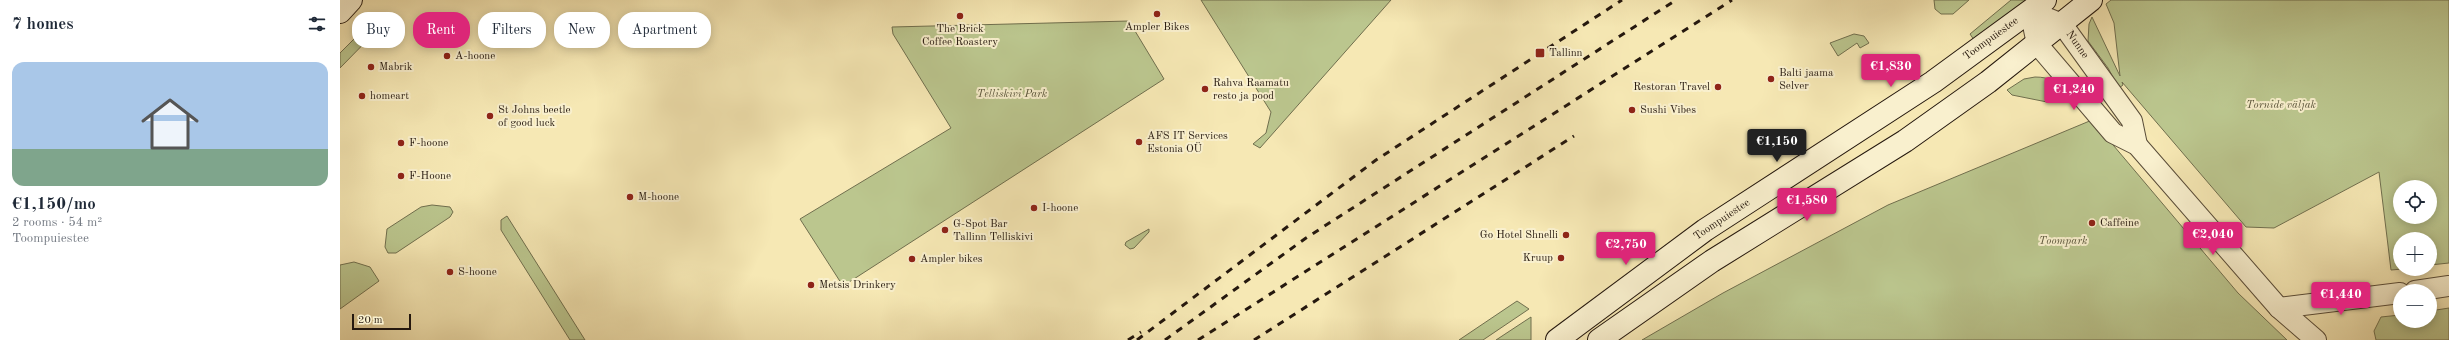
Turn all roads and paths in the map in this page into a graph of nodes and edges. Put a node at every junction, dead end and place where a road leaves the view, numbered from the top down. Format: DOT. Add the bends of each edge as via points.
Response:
graph roads {
  1 [pos="351,0"];
  2 [pos="2091,0"];
  3 [pos="2037,6"];
  4 [pos="340,12"];
  5 [pos="2062,24"];
  6 [pos="2037,44"];
  7 [pos="2137,145"];
  8 [pos="2449,286"];
  9 [pos="2437,288"];
  10 [pos="2393,294"];
  11 [pos="2279,308"];
  12 [pos="1557,340"];
  13 [pos="1598,340"];
  14 [pos="2316,340"];
  1 -- 4 [label="main road"];
  2 -- 5 [label="main road"];
  3 -- 5 [label="street, Nunne"];
  3 -- 6 [label="street, Nunne"];
  3 -- 12 [label="main road, Toompuiestee" via="1933,82 1705,230"];
  5 -- 6 [label="main road"];
  5 -- 7 [label="street, Nunne" via="2132,121"];
  6 -- 7 [label="street, Nunne" via="2114,133"];
  6 -- 13 [label="main road" via="1905,141 1712,261"];
  7 -- 11 [label="street, Nunne"];
  8 -- 9 [label="street"];
  10 -- 11 [label="street"];
  11 -- 14 [label="street, Nunne"];
}
